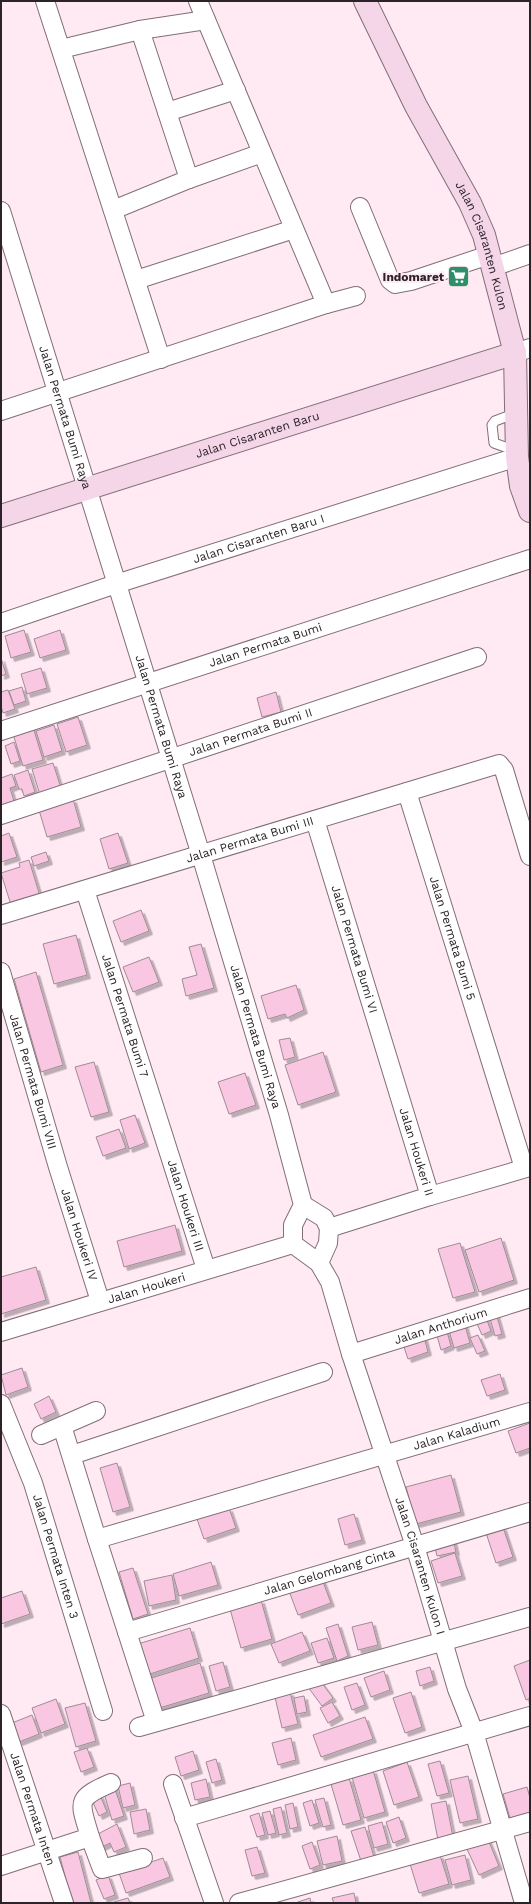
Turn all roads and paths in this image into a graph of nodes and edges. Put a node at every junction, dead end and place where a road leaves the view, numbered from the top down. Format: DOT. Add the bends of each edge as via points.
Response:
graph roads {
  1 [pos="45,1"];
  2 [pos="198,1"];
  3 [pos="365,1"];
  4 [pos="206,20"];
  5 [pos="140,30"];
  6 [pos="61,49"];
  7 [pos="236,90"];
  8 [pos="167,112"];
  9 [pos="262,154"];
  10 [pos="189,179"];
  11 [pos="360,207"];
  12 [pos="113,210"];
  13 [pos="1,211"];
  14 [pos="294,229"];
  15 [pos="530,254"];
  16 [pos="491,261"];
  17 [pos="136,280"];
  18 [pos="356,296"];
  19 [pos="326,304"];
  20 [pos="522,351"];
  21 [pos="161,359"];
  22 [pos="56,394"];
  23 [pos="1,411"];
  24 [pos="517,454"];
  25 [pos="86,488"];
  26 [pos="530,511"];
  27 [pos="1,516"];
  28 [pos="530,559"];
  29 [pos="116,584"];
  30 [pos="1,623"];
  31 [pos="477,657"];
  32 [pos="148,683"];
  33 [pos="1,731"];
  34 [pos="171,758"];
  35 [pos="407,792"];
  36 [pos="1,815"];
  37 [pos="315,820"];
  38 [pos="201,855"];
  39 [pos="530,856"];
  40 [pos="85,890"];
  41 [pos="1,915"];
  42 [pos="1,972"];
  43 [pos="393,1078"];
  44 [pos="166,1141"];
  45 [pos="58,1168"];
  46 [pos="527,1168"];
  47 [pos="430,1196"];
  48 [pos="303,1205"];
  49 [pos="329,1228"];
  50 [pos="293,1244"];
  51 [pos="319,1263"];
  52 [pos="206,1268"];
  53 [pos="530,1298"];
  54 [pos="100,1302"];
  55 [pos="1,1332"];
  56 [pos="351,1354"];
  57 [pos="323,1372"];
  58 [pos="1,1404"];
  59 [pos="96,1411"];
  60 [pos="530,1412"];
  61 [pos="62,1426"];
  62 [pos="41,1435"];
  63 [pos="72,1455"];
  64 [pos="383,1455"];
  65 [pos="530,1512"];
  66 [pos="97,1539"];
  67 [pos="415,1546"];
  68 [pos="530,1617"];
  69 [pos="128,1632"];
  70 [pos="443,1643"];
  71 [pos="103,1711"];
  72 [pos="1,1714"];
  73 [pos="530,1716"];
  74 [pos="474,1732"];
  75 [pos="111,1784"];
  76 [pos="174,1784"];
  77 [pos="184,1818"];
  78 [pos="530,1822"];
  79 [pos="501,1830"];
  80 [pos="90,1837"];
  81 [pos="46,1851"];
  82 [pos="143,1858"];
  83 [pos="1,1866"];
  84 [pos="64,1903"];
  85 [pos="214,1903"];
  86 [pos="239,1903"];
  87 [pos="524,1903"];
  1 -- 6 [label="street"];
  2 -- 4 [label="street"];
  3 -- 16 [label="street, Jalan Cisaranten Kulon" via="416,106 470,203 484,235"];
  4 -- 5 [label="street"];
  4 -- 7 [label="street"];
  5 -- 6 [label="street"];
  5 -- 8 [label="street"];
  6 -- 12 [label="street"];
  7 -- 8 [label="street"];
  7 -- 9 [label="street"];
  8 -- 10 [label="street"];
  9 -- 10 [label="street"];
  9 -- 14 [label="street"];
  10 -- 12 [label="street"];
  11 -- 16 [label="street" via="390,280 395,284"];
  12 -- 17 [label="street"];
  13 -- 22 [label="street, Jalan Permata Bumi Raya"];
  14 -- 17 [label="street"];
  14 -- 19 [label="street"];
  15 -- 16 [label="street"];
  16 -- 20 [label="street, Jalan Cisaranten Kulon"];
  17 -- 21 [label="street"];
  18 -- 19 [label="street"];
  19 -- 21 [label="street"];
  20 -- 24 [label="street, Jalan Cisaranten Kulon" via="516,413"];
  20 -- 25 [label="street, Jalan Cisaranten Baru"];
  21 -- 22 [label="street"];
  22 -- 23 [label="street"];
  22 -- 25 [label="street, Jalan Permata Bumi Raya"];
  24 -- 26 [label="street, Jalan Cisaranten Kulon" via="521,486"];
  24 -- 29 [label="street, Jalan Cisaranten Baru I"];
  25 -- 27 [label="street, Jalan Cisaranten Baru"];
  25 -- 29 [label="street, Jalan Permata Bumi Raya"];
  28 -- 32 [label="street, Jalan Permata Bumi"];
  29 -- 30 [label="street, Jalan Cisaranten Baru I"];
  29 -- 32 [label="street, Jalan Permata Bumi Raya"];
  31 -- 34 [label="street, Jalan Permata Bumi II"];
  32 -- 33 [label="street, Jalan Permata Bumi"];
  32 -- 34 [label="street, Jalan Permata Bumi Raya"];
  34 -- 36 [label="street, Jalan Permata Bumi II"];
  34 -- 38 [label="street, Jalan Permata Bumi Raya"];
  35 -- 37 [label="street, Jalan Permata Bumi III"];
  35 -- 39 [label="street, Jalan Permata Bumi III" via="499,764 504,770"];
  35 -- 46 [label="street, Jalan Permata Bumi 5"];
  37 -- 38 [label="street, Jalan Permata Bumi III"];
  37 -- 43 [label="street, Jalan Permata Bumi VI"];
  38 -- 40 [label="street, Jalan Permata Bumi III"];
  38 -- 48 [label="street, Jalan Permata Bumi Raya" via="279,1115"];
  40 -- 41 [label="street, Jalan Permata Bumi III"];
  40 -- 44 [label="street, Jalan Permata Bumi 7"];
  42 -- 45 [label="street, Jalan Permata Bumi VIII"];
  43 -- 47 [label="street, Jalan Houkeri II"];
  44 -- 52 [label="street, Jalan Houkeri III"];
  45 -- 54 [label="street, Jalan Houkeri IV"];
  46 -- 47 [label="street, Jalan Houkeri II"];
  47 -- 49 [label="street"];
  48 -- 49 [label="street" via="324,1218"];
  48 -- 50 [label="street" via="293,1225"];
  49 -- 51 [label="street" via="328,1243"];
  50 -- 51 [label="street, Jalan Cisaranten Kulon I"];
  50 -- 52 [label="street, Jalan Houkeri"];
  51 -- 56 [label="street, Jalan Cisaranten Kulon I" via="330,1282"];
  52 -- 54 [label="street, Jalan Houkeri"];
  53 -- 56 [label="street, Jalan Anthorium"];
  54 -- 55 [label="street, Jalan Houkeri"];
  56 -- 64 [label="street, Jalan Cisaranten Kulon I"];
  57 -- 63 [label="street"];
  58 -- 71 [label="street, Jalan Permata Inten 3" via="33,1483"];
  59 -- 61 [label="street"];
  60 -- 64 [label="street, Jalan Kaladium"];
  61 -- 62 [label="street"];
  61 -- 63 [label="street"];
  63 -- 66 [label="street"];
  64 -- 66 [label="street, Jalan Kaladium"];
  64 -- 67 [label="street, Jalan Cisaranten Kulon I"];
  65 -- 67 [label="street, Jalan Gelombang Cinta"];
  66 -- 69 [label="street"];
  67 -- 69 [label="street, Jalan Gelombang Cinta"];
  67 -- 70 [label="street, Jalan Cisaranten Kulon I"];
  68 -- 70 [label="street"];
  69 -- 70 [label="street" via="148,1724"];
  70 -- 74 [label="street, Jalan Cisaranten Kulon I"];
  72 -- 81 [label="street, Jalan Permata Inten"];
  73 -- 74 [label="street"];
  74 -- 77 [label="street"];
  74 -- 79 [label="street, Jalan Cisaranten Kulon I"];
  75 -- 80 [label="street" via="90,1792 83,1799 81,1806"];
  76 -- 77 [label="street"];
  77 -- 85 [label="street"];
  78 -- 79 [label="street"];
  79 -- 86 [label="street"];
  79 -- 87 [label="street, Jalan Cisaranten Kulon I"];
  80 -- 81 [label="street"];
  80 -- 82 [label="street" via="102,1868"];
  81 -- 83 [label="street"];
  81 -- 84 [label="street, Jalan Permata Inten"];
}
